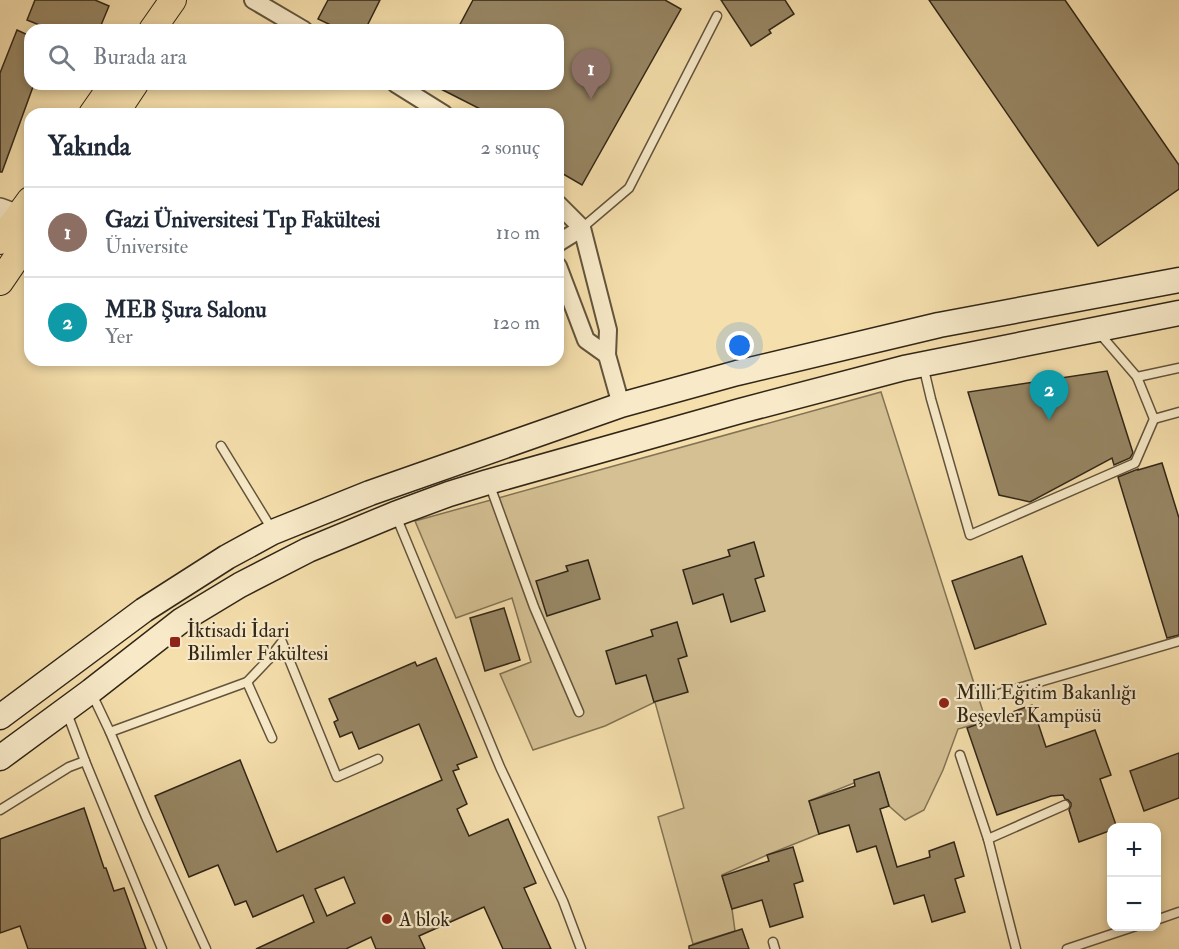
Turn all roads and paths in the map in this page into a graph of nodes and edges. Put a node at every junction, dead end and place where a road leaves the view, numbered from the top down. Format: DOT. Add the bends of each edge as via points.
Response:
graph roads {
  1 [pos="173,0"];
  2 [pos="192,0"];
  3 [pos="253,0"];
  4 [pos="717,16"];
  5 [pos="156,24"];
  6 [pos="176,24"];
  7 [pos="294,24"];
  8 [pos="109,90"];
  9 [pos="131,90"];
  10 [pos="406,90"];
  11 [pos="96,108"];
  12 [pos="119,108"];
  13 [pos="434,108"];
  14 [pos="564,210"];
  15 [pos="20,216"];
  16 [pos="582,228"];
  17 [pos="564,239"];
  18 [pos="0,241"];
  19 [pos="1179,280"];
  20 [pos="0,282"];
  21 [pos="564,282"];
  22 [pos="1179,313"];
  23 [pos="1095,330"];
  24 [pos="607,355"];
  25 [pos="923,364"];
  26 [pos="1179,368"];
  27 [pos="1137,377"];
  28 [pos="621,405"];
  29 [pos="1179,412"];
  30 [pos="1154,419"];
  31 [pos="221,446"];
  32 [pos="488,482"];
  33 [pos="395,514"];
  34 [pos="273,532"];
  35 [pos="1179,641"];
  36 [pos="247,682"];
  37 [pos="91,691"];
  38 [pos="995,695"];
  39 [pos="66,709"];
  40 [pos="579,712"];
  41 [pos="0,717"];
  42 [pos="110,732"];
  43 [pos="272,738"];
  44 [pos="960,755"];
  45 [pos="0,758"];
  46 [pos="378,759"];
  47 [pos="85,761"];
  48 [pos="1065,805"];
  49 [pos="0,810"];
  50 [pos="988,839"];
  51 [pos="1179,912"];
  52 [pos="1161,918"];
  53 [pos="1123,931"];
  54 [pos="162,949"];
  55 [pos="206,949"];
  56 [pos="581,949"];
  57 [pos="1016,949"];
  58 [pos="1067,949"];
  1 -- 5 [label="main road"];
  2 -- 6 [label="main road"];
  3 -- 7 [label="street"];
  4 -- 16 [label="lane" via="628,188"];
  8 -- 11 [label="main road"];
  9 -- 12 [label="main road"];
  10 -- 13 [label="street"];
  14 -- 16 [label="street"];
  15 -- 18 [label="main road"];
  15 -- 20 [label="main road"];
  16 -- 17 [label="street"];
  16 -- 24 [label="street" via="608,330"];
  19 -- 28 [label="main road" via="939,325"];
  21 -- 24 [label="street" via="586,340"];
  22 -- 23 [label="main road"];
  23 -- 25 [label="main road"];
  23 -- 27 [label="lane"];
  24 -- 28 [label="street"];
  25 -- 30 [label="lane" via="970,536 1135,463"];
  25 -- 32 [label="main road"];
  26 -- 27 [label="lane"];
  27 -- 30 [label="lane"];
  28 -- 34 [label="main road" via="370,493"];
  29 -- 30 [label="lane"];
  31 -- 34 [label="lane"];
  32 -- 33 [label="main road"];
  32 -- 40 [label="lane" via="534,607"];
  33 -- 37 [label="main road" via="308,550 240,585 182,620"];
  33 -- 56 [label="lane"];
  34 -- 41 [label="main road" via="144,610"];
  35 -- 38 [label="lane"];
  36 -- 42 [label="lane"];
  36 -- 43 [label="lane"];
  36 -- 46 [label="lane" via="282,642 337,777"];
  37 -- 39 [label="main road"];
  37 -- 42 [label="lane"];
  39 -- 45 [label="main road"];
  39 -- 47 [label="lane"];
  42 -- 55 [label="lane"];
  44 -- 50 [label="lane"];
  47 -- 49 [label="lane"];
  47 -- 54 [label="lane"];
  48 -- 50 [label="lane"];
  50 -- 57 [label="lane"];
  51 -- 52 [label="lane"];
  53 -- 58 [label="lane"];
}
